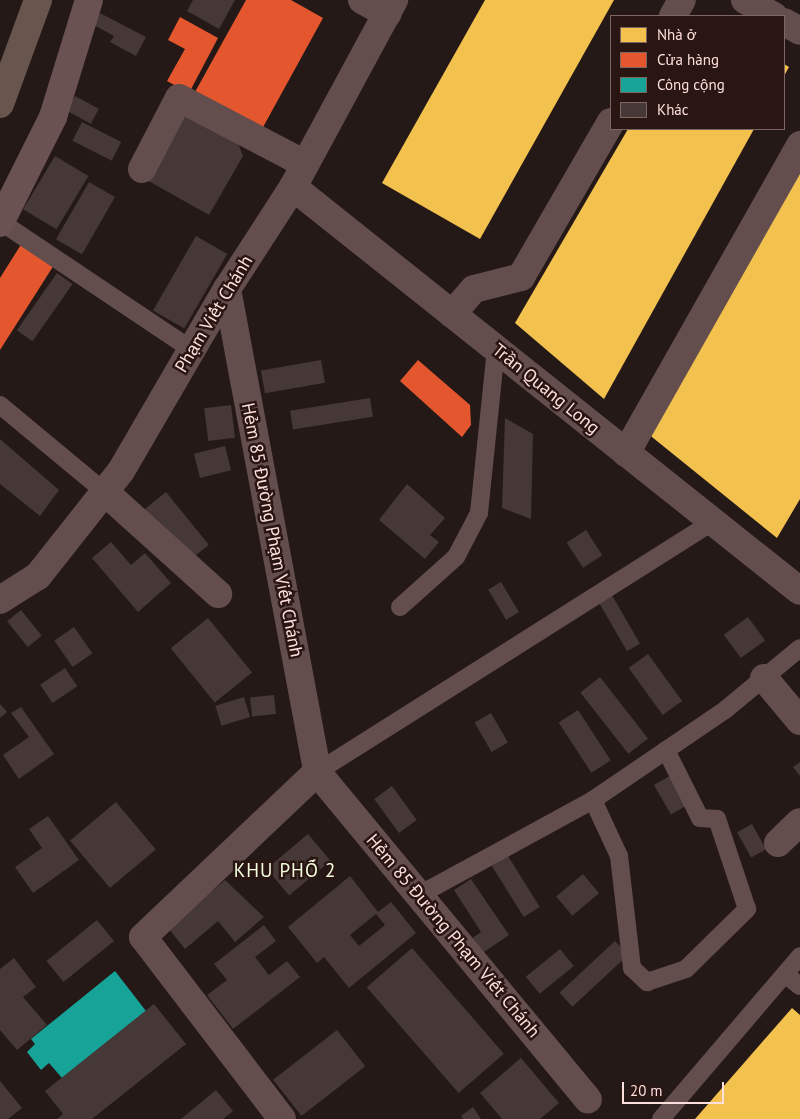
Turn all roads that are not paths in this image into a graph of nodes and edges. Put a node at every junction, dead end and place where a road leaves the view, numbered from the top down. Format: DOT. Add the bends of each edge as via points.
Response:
graph roads {
  1 [pos="38,0"];
  2 [pos="89,0"];
  3 [pos="362,0"];
  4 [pos="682,0"];
  5 [pos="745,0"];
  6 [pos="391,7"];
  7 [pos="674,15"];
  8 [pos="772,15"];
  9 [pos="785,23"];
  10 [pos="800,31"];
  11 [pos="0,104"];
  12 [pos="610,124"];
  13 [pos="800,145"];
  14 [pos="305,164"];
  15 [pos="142,169"];
  16 [pos="293,187"];
  17 [pos="0,223"];
  18 [pos="227,289"];
  19 [pos="452,314"];
  20 [pos="496,349"];
  21 [pos="192,350"];
  22 [pos="0,404"];
  23 [pos="626,453"];
  24 [pos="106,494"];
  25 [pos="712,522"];
  26 [pos="800,591"];
  27 [pos="218,594"];
  28 [pos="0,600"];
  29 [pos="400,607"];
  30 [pos="800,648"];
  31 [pos="764,678"];
  32 [pos="800,722"];
  33 [pos="666,750"];
  34 [pos="318,772"];
  35 [pos="593,800"];
  36 [pos="800,822"];
  37 [pos="778,843"];
  38 [pos="418,895"];
  39 [pos="800,956"];
  40 [pos="785,974"];
  41 [pos="800,986"];
  42 [pos="588,1100"];
  43 [pos="282,1119"];
  44 [pos="661,1119"];
  1 -- 11 [label="main road"];
  2 -- 17 [label="main road" via="53,117"];
  3 -- 6 [label="street"];
  4 -- 7 [label="street"];
  5 -- 8 [label="street"];
  6 -- 14 [label="street, Phạm Viết Chánh"];
  9 -- 10 [label="street"];
  12 -- 19 [label="street" via="521,277 474,289"];
  13 -- 23 [label="street"];
  14 -- 15 [label="street" via="179,98"];
  14 -- 16 [label="street, Phạm Viết Chánh"];
  16 -- 18 [label="street, Phạm Viết Chánh"];
  16 -- 19 [label="street, Trần Quang Long"];
  17 -- 21 [label="lane"];
  18 -- 21 [label="street, Phạm Viết Chánh"];
  18 -- 34 [label="street, Hẻm 85 Đường Phạm Viết Chánh"];
  19 -- 20 [label="street, Trần Quang Long"];
  20 -- 23 [label="street, Trần Quang Long"];
  20 -- 29 [label="lane" via="479,513 456,557"];
  21 -- 24 [label="street, Phạm Viết Chánh"];
  22 -- 24 [label="lane"];
  23 -- 25 [label="street, Trần Quang Long"];
  24 -- 27 [label="street"];
  24 -- 28 [label="street, Phạm Viết Chánh" via="38,576"];
  25 -- 26 [label="street, Trần Quang Long"];
  25 -- 34 [label="lane"];
  30 -- 31 [label="lane"];
  31 -- 32 [label="street"];
  31 -- 33 [label="lane"];
  33 -- 35 [label="lane"];
  33 -- 35 [label="lane" via="700,818 717,819 747,909 686,969 647,982 632,968 619,856"];
  34 -- 38 [label="street, Hẻm 85 Đường Phạm Viết Chánh"];
  34 -- 43 [label="street" via="143,937"];
  35 -- 38 [label="lane"];
  36 -- 37 [label="street"];
  38 -- 42 [label="street, Hẻm 85 Đường Phạm Viết Chánh"];
  39 -- 40 [label="lane"];
  40 -- 41 [label="lane"];
  40 -- 44 [label="lane"];
}
